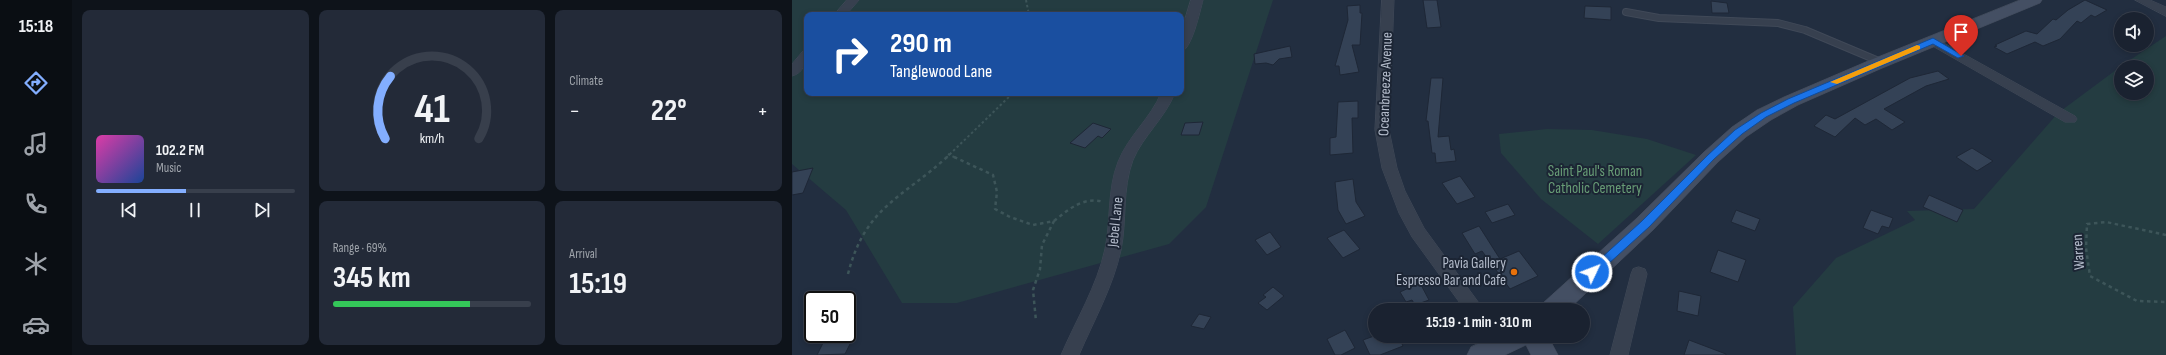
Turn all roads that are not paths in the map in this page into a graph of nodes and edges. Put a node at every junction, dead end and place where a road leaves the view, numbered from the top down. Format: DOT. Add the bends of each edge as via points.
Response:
graph roads {
  1 [pos="853,0"];
  2 [pos="1197,0"];
  3 [pos="1388,0"];
  4 [pos="2034,0"];
  5 [pos="2141,0"];
  6 [pos="843,12"];
  7 [pos="1626,12"];
  8 [pos="2166,12"];
  9 [pos="1184,40"];
  10 [pos="1933,41"];
  11 [pos="804,58"];
  12 [pos="1881,62"];
  13 [pos="792,72"];
  14 [pos="1167,96"];
  15 [pos="2070,119"];
  16 [pos="1639,274"];
  17 [pos="1470,303"];
  18 [pos="1560,303"];
  19 [pos="1538,343"];
  20 [pos="1070,355"];
  21 [pos="1545,355"];
  22 [pos="1619,355"];
  1 -- 6 [label="street"];
  2 -- 9 [label="street"];
  3 -- 17 [label="street, Oceanbreeze Avenue" via="1383,92 1386,104 1381,130 1387,164 1395,191 1423,243"];
  4 -- 10 [label="main road"];
  5 -- 8 [label="street"];
  7 -- 12 [label="lane" via="1659,18 1778,23 1805,30"];
  10 -- 12 [label="main road"];
  10 -- 15 [label="street"];
  11 -- 13 [label="street"];
  12 -- 18 [label="main road" via="1791,101 1738,132 1645,224"];
  14 -- 20 [label="street, Jebel Lane" via="1126,160 1120,182 1114,246 1106,273"];
  16 -- 22 [label="street"];
  19 -- 21 [label="main road"];
}
